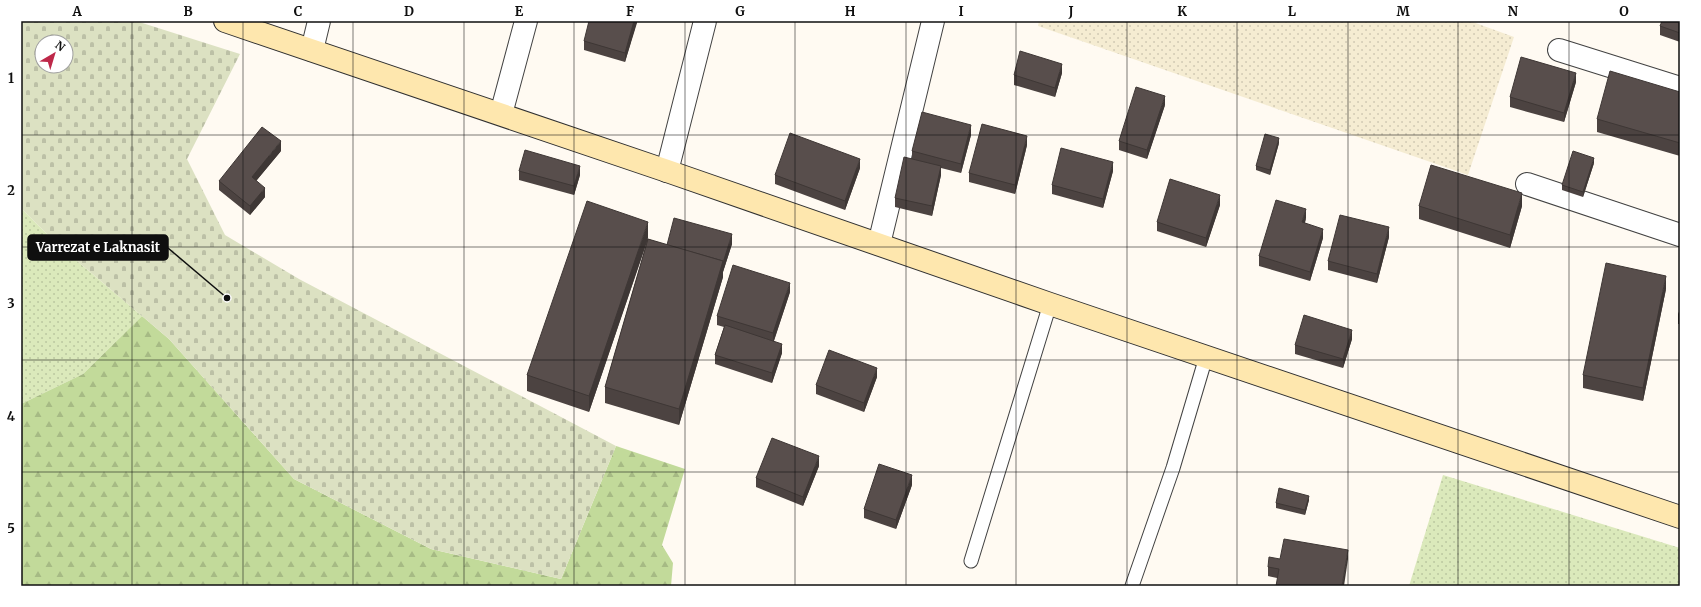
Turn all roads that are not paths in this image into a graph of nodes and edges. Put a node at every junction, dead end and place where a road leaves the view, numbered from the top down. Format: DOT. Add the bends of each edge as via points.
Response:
graph roads {
  1 [pos="225,21"];
  2 [pos="319,21"];
  3 [pos="526,21"];
  4 [pos="705,21"];
  5 [pos="934,21"];
  6 [pos="312,50"];
  7 [pos="1559,50"];
  8 [pos="1680,88"];
  9 [pos="501,114"];
  10 [pos="667,171"];
  11 [pos="1527,184"];
  12 [pos="1680,235"];
  13 [pos="879,244"];
  14 [pos="1050,304"];
  15 [pos="1206,357"];
  16 [pos="1680,517"];
  17 [pos="971,561"];
  18 [pos="1132,586"];
  1 -- 6 [label="street"];
  2 -- 6 [label="street"];
  3 -- 9 [label="street"];
  4 -- 10 [label="street"];
  5 -- 13 [label="street"];
  6 -- 9 [label="street"];
  7 -- 8 [label="street"];
  9 -- 10 [label="street"];
  10 -- 13 [label="street"];
  11 -- 12 [label="street"];
  13 -- 14 [label="street"];
  14 -- 15 [label="street"];
  14 -- 17 [label="lane"];
  15 -- 16 [label="street"];
  15 -- 18 [label="lane" via="1173,468"];
}
